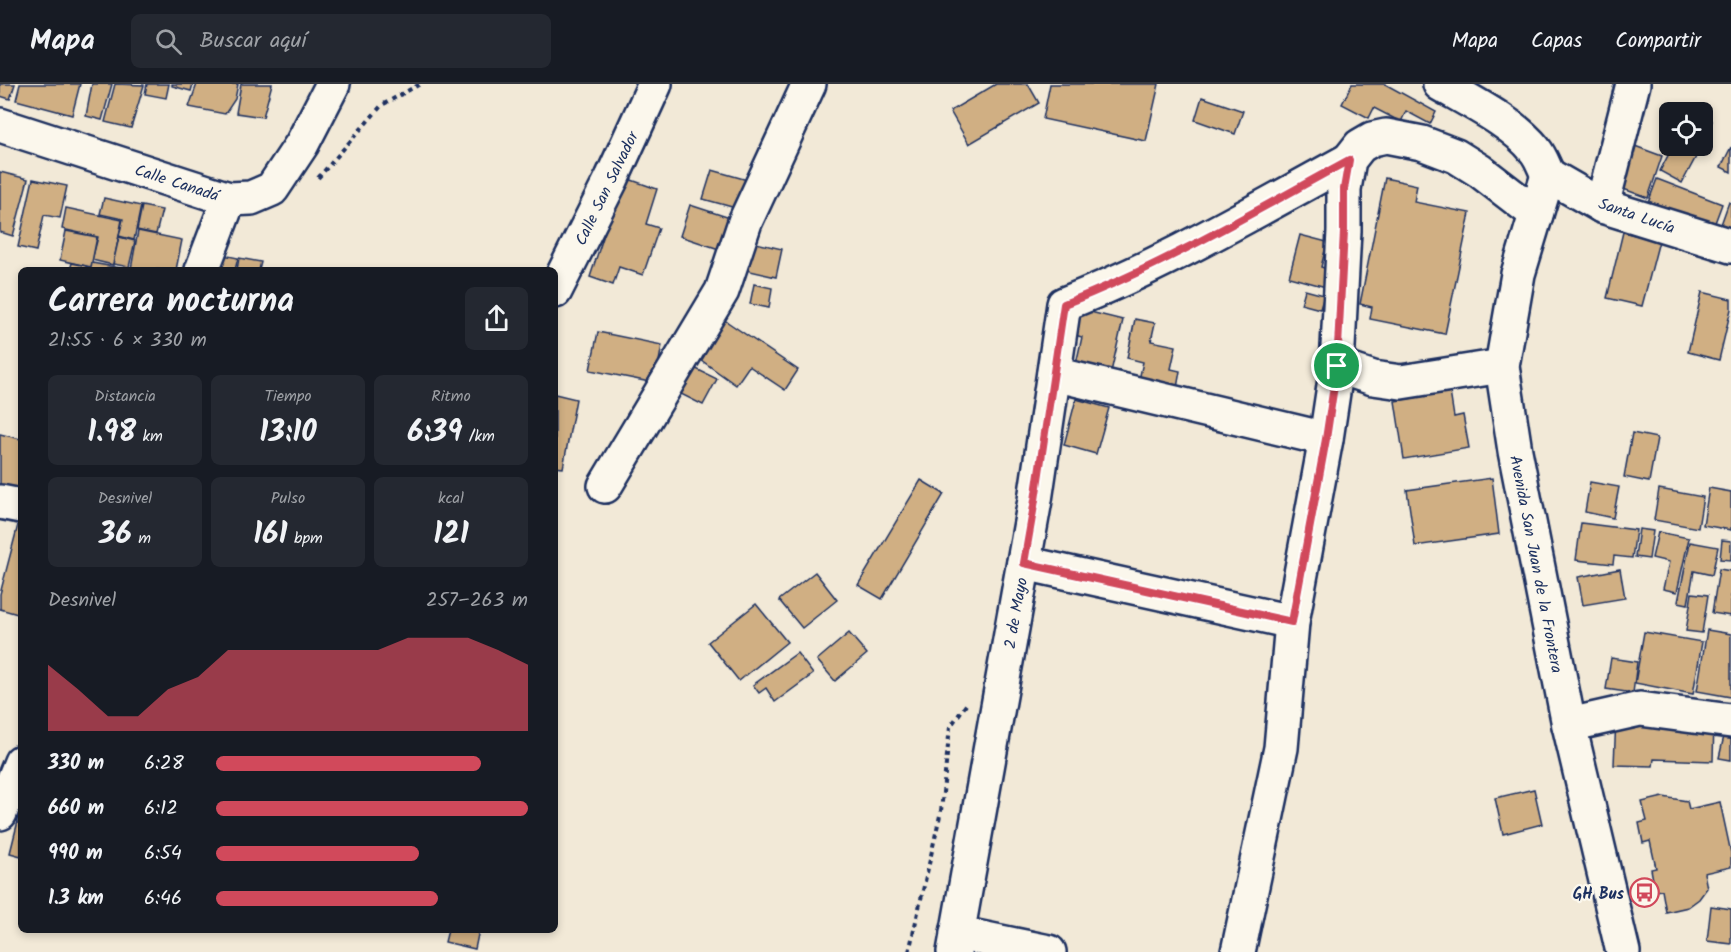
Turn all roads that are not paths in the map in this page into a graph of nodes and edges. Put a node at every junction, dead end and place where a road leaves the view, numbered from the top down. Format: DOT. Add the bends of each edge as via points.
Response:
graph roads {
  1 [pos="333,84"];
  2 [pos="655,84"];
  3 [pos="809,84"];
  4 [pos="1440,84"];
  5 [pos="1633,84"];
  6 [pos="0,125"];
  7 [pos="1349,160"];
  8 [pos="1548,175"];
  9 [pos="229,199"];
  10 [pos="1602,206"];
  11 [pos="1536,214"];
  12 [pos="1731,246"];
  13 [pos="203,267"];
  14 [pos="558,285"];
  15 [pos="1337,366"];
  16 [pos="1502,366"];
  17 [pos="1054,374"];
  18 [pos="1326,439"];
  19 [pos="605,486"];
  20 [pos="0,502"];
  21 [pos="18,505"];
  22 [pos="1024,563"];
  23 [pos="1292,622"];
  24 [pos="1731,721"];
  25 [pos="1569,725"];
  26 [pos="18,769"];
  27 [pos="0,813"];
  28 [pos="956,943"];
  29 [pos="1049,952"];
  30 [pos="1238,952"];
  31 [pos="1623,952"];
  1 -- 9 [label="street, Calle Canadá" via="273,189 251,198"];
  2 -- 14 [label="street, Calle San Salvador"];
  3 -- 19 [label="street" via="746,222 722,291"];
  4 -- 8 [label="street" via="1520,135 1535,150"];
  5 -- 10 [label="street"];
  6 -- 9 [label="street, Calle Canadá"];
  7 -- 11 [label="street" via="1372,139 1386,136 1422,143 1456,156"];
  7 -- 15 [label="street" via="1344,189"];
  7 -- 17 [label="street, 2 de Mayo" via="1162,262 1064,304"];
  8 -- 10 [label="street, Santa Lucía"];
  8 -- 11 [label="street, Avenida San Juan de la Frontera"];
  9 -- 13 [label="street"];
  10 -- 12 [label="street, Santa Lucía"];
  11 -- 16 [label="street, Avenida San Juan de la Frontera" via="1518,274"];
  15 -- 16 [label="street" via="1401,382"];
  15 -- 18 [label="street"];
  16 -- 25 [label="street, Avenida San Juan de la Frontera"];
  17 -- 18 [label="street"];
  17 -- 22 [label="street, 2 de Mayo"];
  18 -- 23 [label="street"];
  20 -- 21 [label="street"];
  22 -- 23 [label="street"];
  22 -- 28 [label="street, 2 de Mayo"];
  23 -- 30 [label="street" via="1281,748"];
  24 -- 25 [label="street" via="1640,709"];
  25 -- 31 [label="street, Avenida San Juan de la Frontera"];
  26 -- 27 [label="street"];
  28 -- 29 [label="street"];
}
